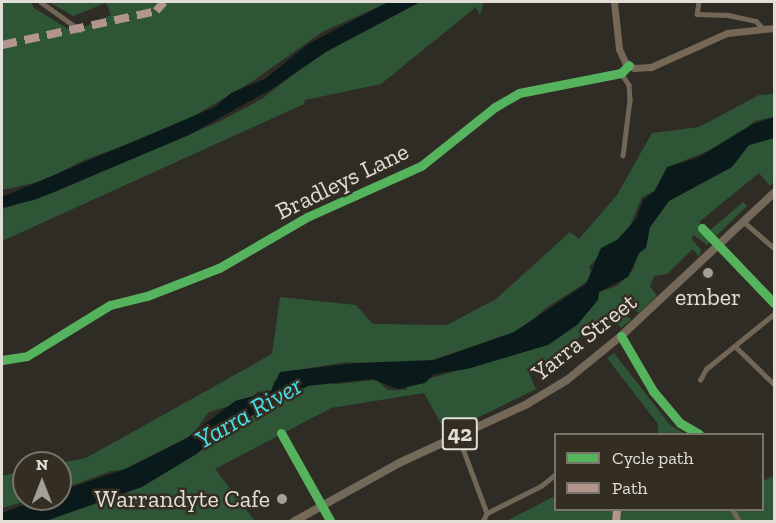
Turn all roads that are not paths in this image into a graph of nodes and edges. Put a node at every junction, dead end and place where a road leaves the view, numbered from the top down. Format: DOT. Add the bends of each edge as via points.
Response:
graph roads {
  1 [pos="41,2"];
  2 [pos="614,2"];
  3 [pos="699,2"];
  4 [pos="762,27"];
  5 [pos="774,28"];
  6 [pos="80,30"];
  7 [pos="629,65"];
  8 [pos="621,73"];
  9 [pos="623,156"];
  10 [pos="774,193"];
  11 [pos="743,221"];
  12 [pos="702,228"];
  13 [pos="718,244"];
  14 [pos="774,248"];
  15 [pos="774,303"];
  16 [pos="774,314"];
  17 [pos="621,336"];
  18 [pos="737,348"];
  19 [pos="2,360"];
  20 [pos="700,380"];
  21 [pos="774,384"];
  22 [pos="696,433"];
  23 [pos="281,434"];
  24 [pos="458,435"];
  25 [pos="554,475"];
  26 [pos="322,503"];
  27 [pos="487,513"];
  28 [pos="293,522"];
  29 [pos="331,522"];
  30 [pos="482,522"];
  1 -- 6 [label="street"];
  2 -- 7 [label="main road" via="619,49"];
  3 -- 4 [label="street" via="697,14 728,15 756,21"];
  4 -- 5 [label="main road"];
  4 -- 7 [label="main road" via="727,33 651,67"];
  7 -- 8 [label="street"];
  8 -- 9 [label="street" via="629,85 630,100"];
  8 -- 19 [label="street, Bradleys Lane" via="519,93 412,170 307,217 219,268 147,296 111,305 27,356"];
  10 -- 11 [label="main road, Yarra Street / 42"];
  11 -- 13 [label="main road, Yarra Street / 42"];
  11 -- 14 [label="street"];
  12 -- 13 [label="street"];
  13 -- 15 [label="street"];
  13 -- 17 [label="main road, Yarra Street / 42"];
  16 -- 18 [label="street"];
  17 -- 22 [label="street" via="653,390 680,423"];
  17 -- 24 [label="main road, Yarra Street / 42" via="547,393"];
  18 -- 20 [label="street" via="706,369"];
  18 -- 21 [label="street"];
  23 -- 26 [label="street"];
  24 -- 26 [label="main road, Yarra Street / 42"];
  24 -- 27 [label="street"];
  25 -- 27 [label="street" via="541,486"];
  26 -- 28 [label="main road, Yarra Street / 42"];
  26 -- 29 [label="street"];
  27 -- 30 [label="street"];
}
